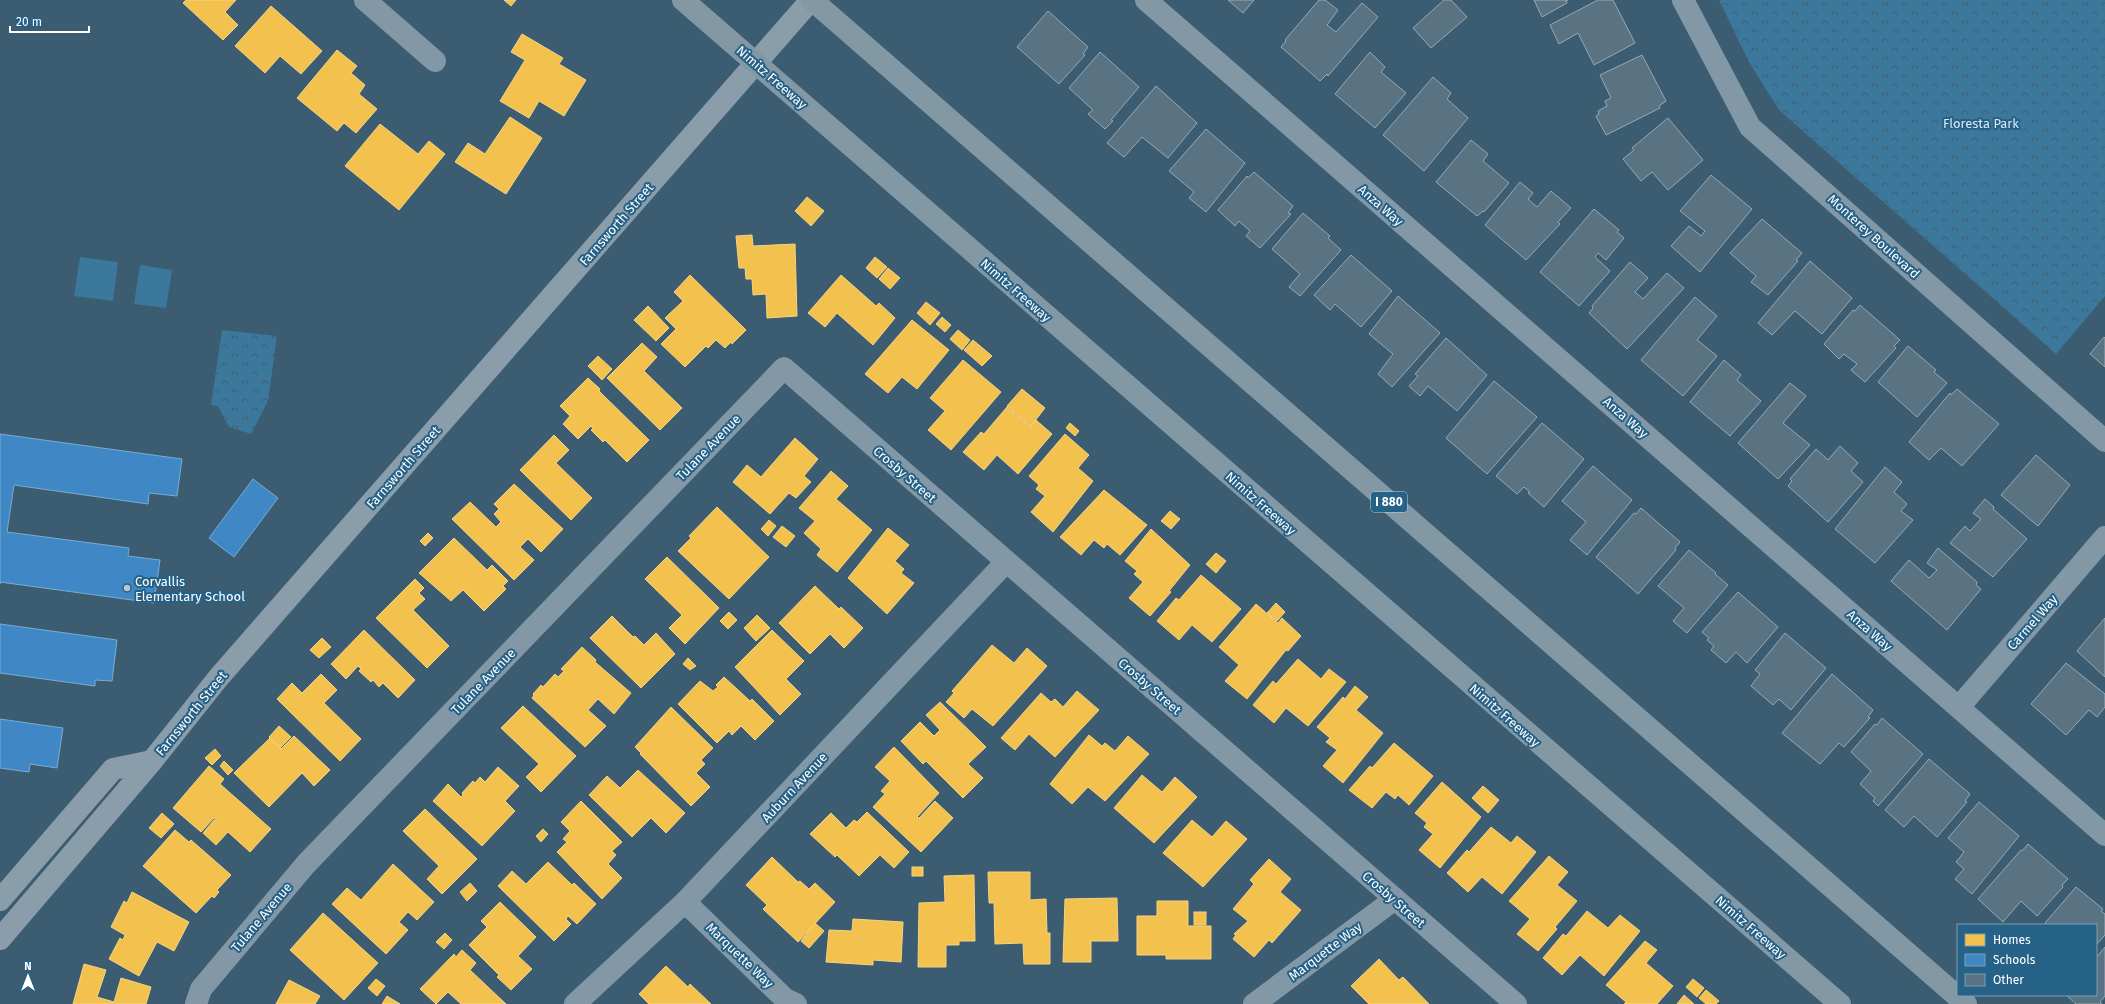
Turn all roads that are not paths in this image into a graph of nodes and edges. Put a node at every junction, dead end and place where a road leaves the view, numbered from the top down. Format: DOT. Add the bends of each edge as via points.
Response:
graph roads {
  1 [pos="365,0"];
  2 [pos="683,0"];
  3 [pos="811,0"];
  4 [pos="1146,0"];
  5 [pos="1683,0"];
  6 [pos="435,61"];
  7 [pos="784,368"];
  8 [pos="2105,441"];
  9 [pos="2105,537"];
  10 [pos="1006,562"];
  11 [pos="1959,707"];
  12 [pos="152,761"];
  13 [pos="2105,835"];
  14 [pos="1394,899"];
  15 [pos="0,900"];
  16 [pos="686,902"];
  17 [pos="0,939"];
  18 [pos="196,1004"];
  19 [pos="575,1004"];
  20 [pos="796,1004"];
  21 [pos="1254,1004"];
  22 [pos="1516,1004"];
  23 [pos="1840,1004"];
  24 [pos="1966,1004"];
  1 -- 6 [label="street"];
  2 -- 23 [label="highway, Nimitz Freeway"];
  3 -- 12 [label="street, Farnsworth Street" via="219,677"];
  3 -- 24 [label="highway, I 880"];
  4 -- 11 [label="street, Anza Way"];
  5 -- 8 [label="street, Monterey Boulevard" via="1750,127"];
  7 -- 10 [label="street, Crosby Street"];
  7 -- 18 [label="street, Tulane Avenue" via="306,864 201,989"];
  9 -- 11 [label="street, Carmel Way"];
  10 -- 14 [label="street, Crosby Street"];
  10 -- 16 [label="street, Auburn Avenue"];
  11 -- 13 [label="street, Anza Way"];
  12 -- 15 [label="street" via="113,769"];
  12 -- 17 [label="street, Farnsworth Street"];
  14 -- 21 [label="street, Marquette Way"];
  14 -- 22 [label="street, Crosby Street"];
  16 -- 19 [label="street, Auburn Avenue"];
  16 -- 20 [label="street, Marquette Way" via="785,999"];
}
